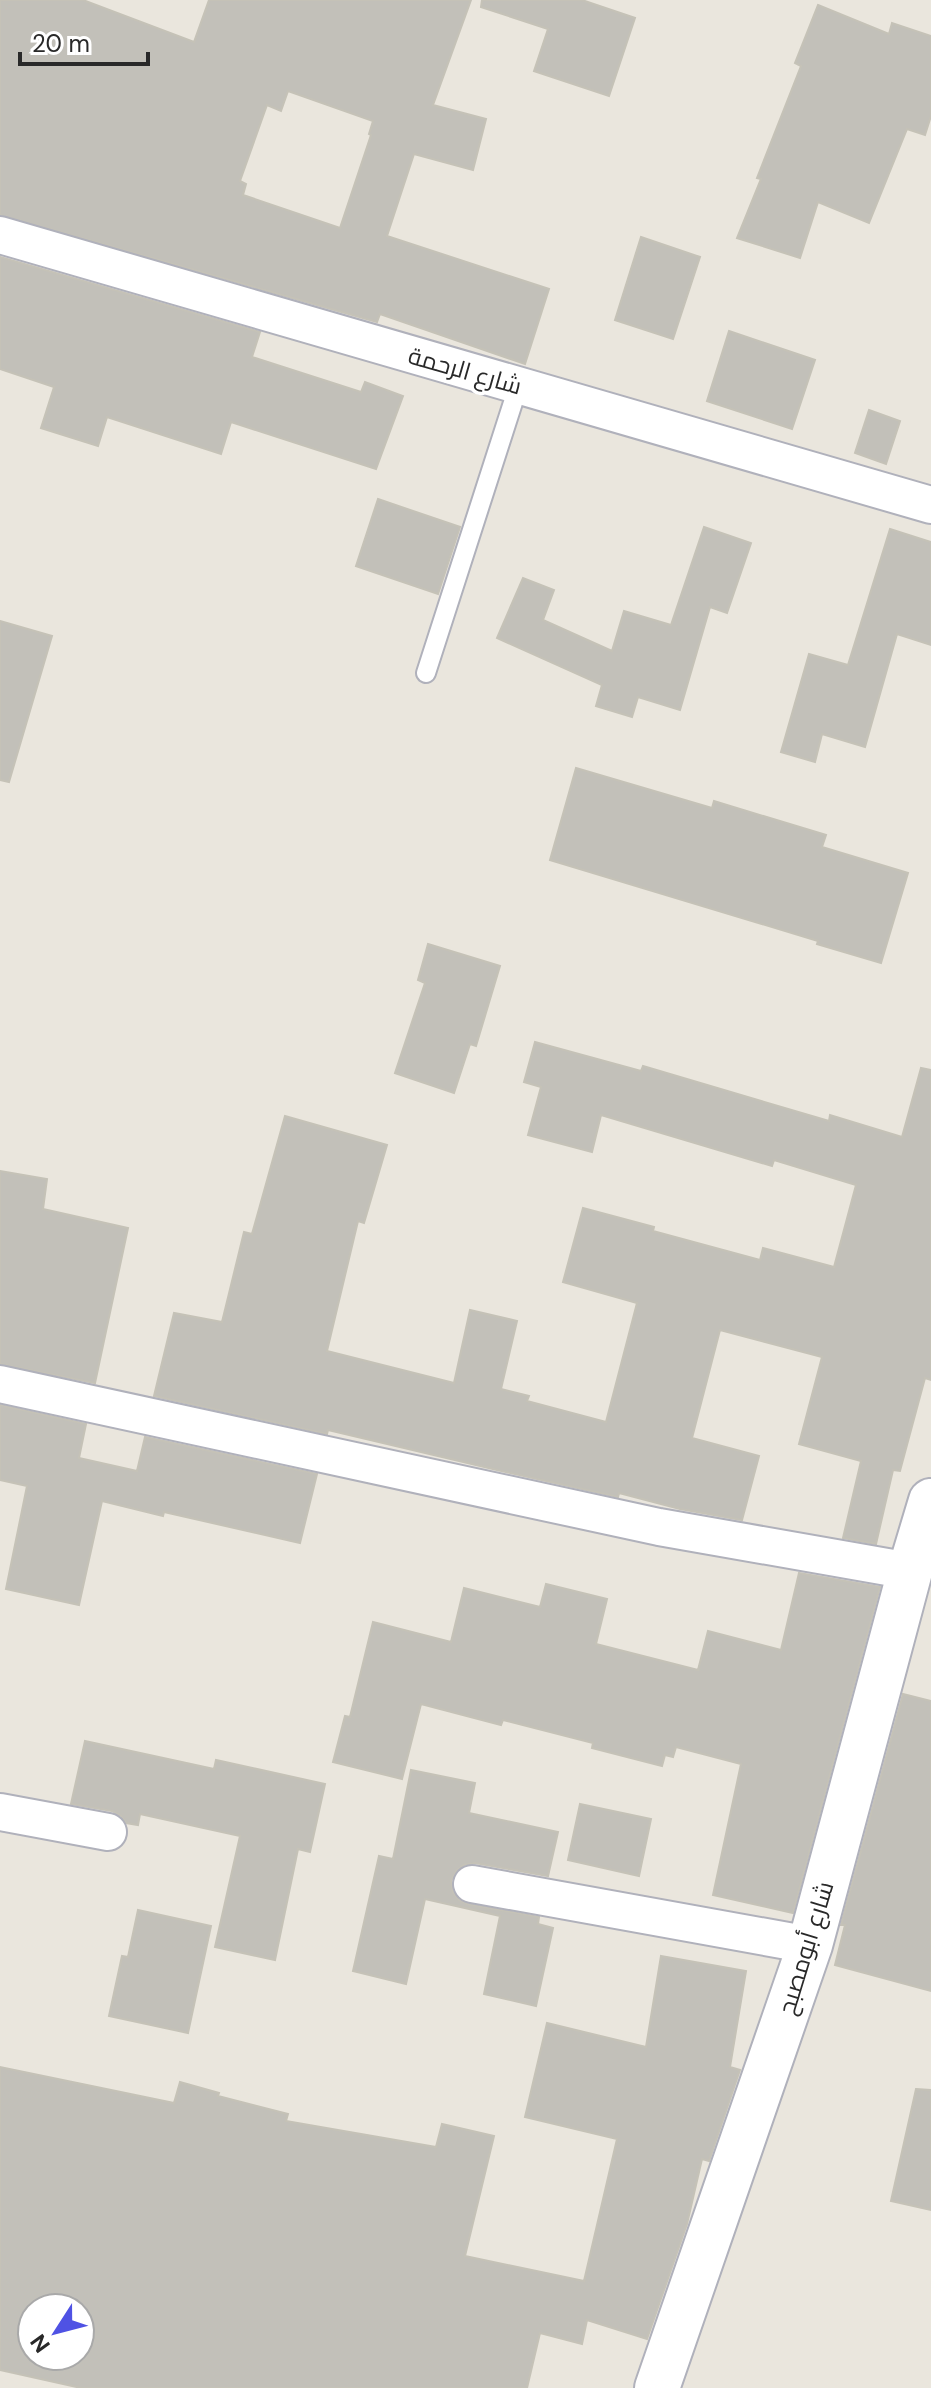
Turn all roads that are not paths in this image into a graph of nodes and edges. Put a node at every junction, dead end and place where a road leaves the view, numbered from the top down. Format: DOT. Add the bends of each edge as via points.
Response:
graph roads {
  1 [pos="0,235"];
  2 [pos="518,387"];
  3 [pos="931,505"];
  4 [pos="426,673"];
  5 [pos="0,1384"];
  6 [pos="931,1501"];
  7 [pos="910,1571"];
  8 [pos="0,1812"];
  9 [pos="108,1832"];
  10 [pos="472,1884"];
  11 [pos="810,1945"];
  12 [pos="657,2388"];
  1 -- 2 [label="street, شارع الرحمة"];
  2 -- 3 [label="street, شارع الرحمة"];
  2 -- 4 [label="lane"];
  5 -- 7 [label="street" via="659,1527"];
  6 -- 7 [label="street, شارع أبومصبح"];
  7 -- 11 [label="street, شارع أبومصبح"];
  8 -- 9 [label="street"];
  10 -- 11 [label="street"];
  11 -- 12 [label="street, شارع أبومصبح"];
}
